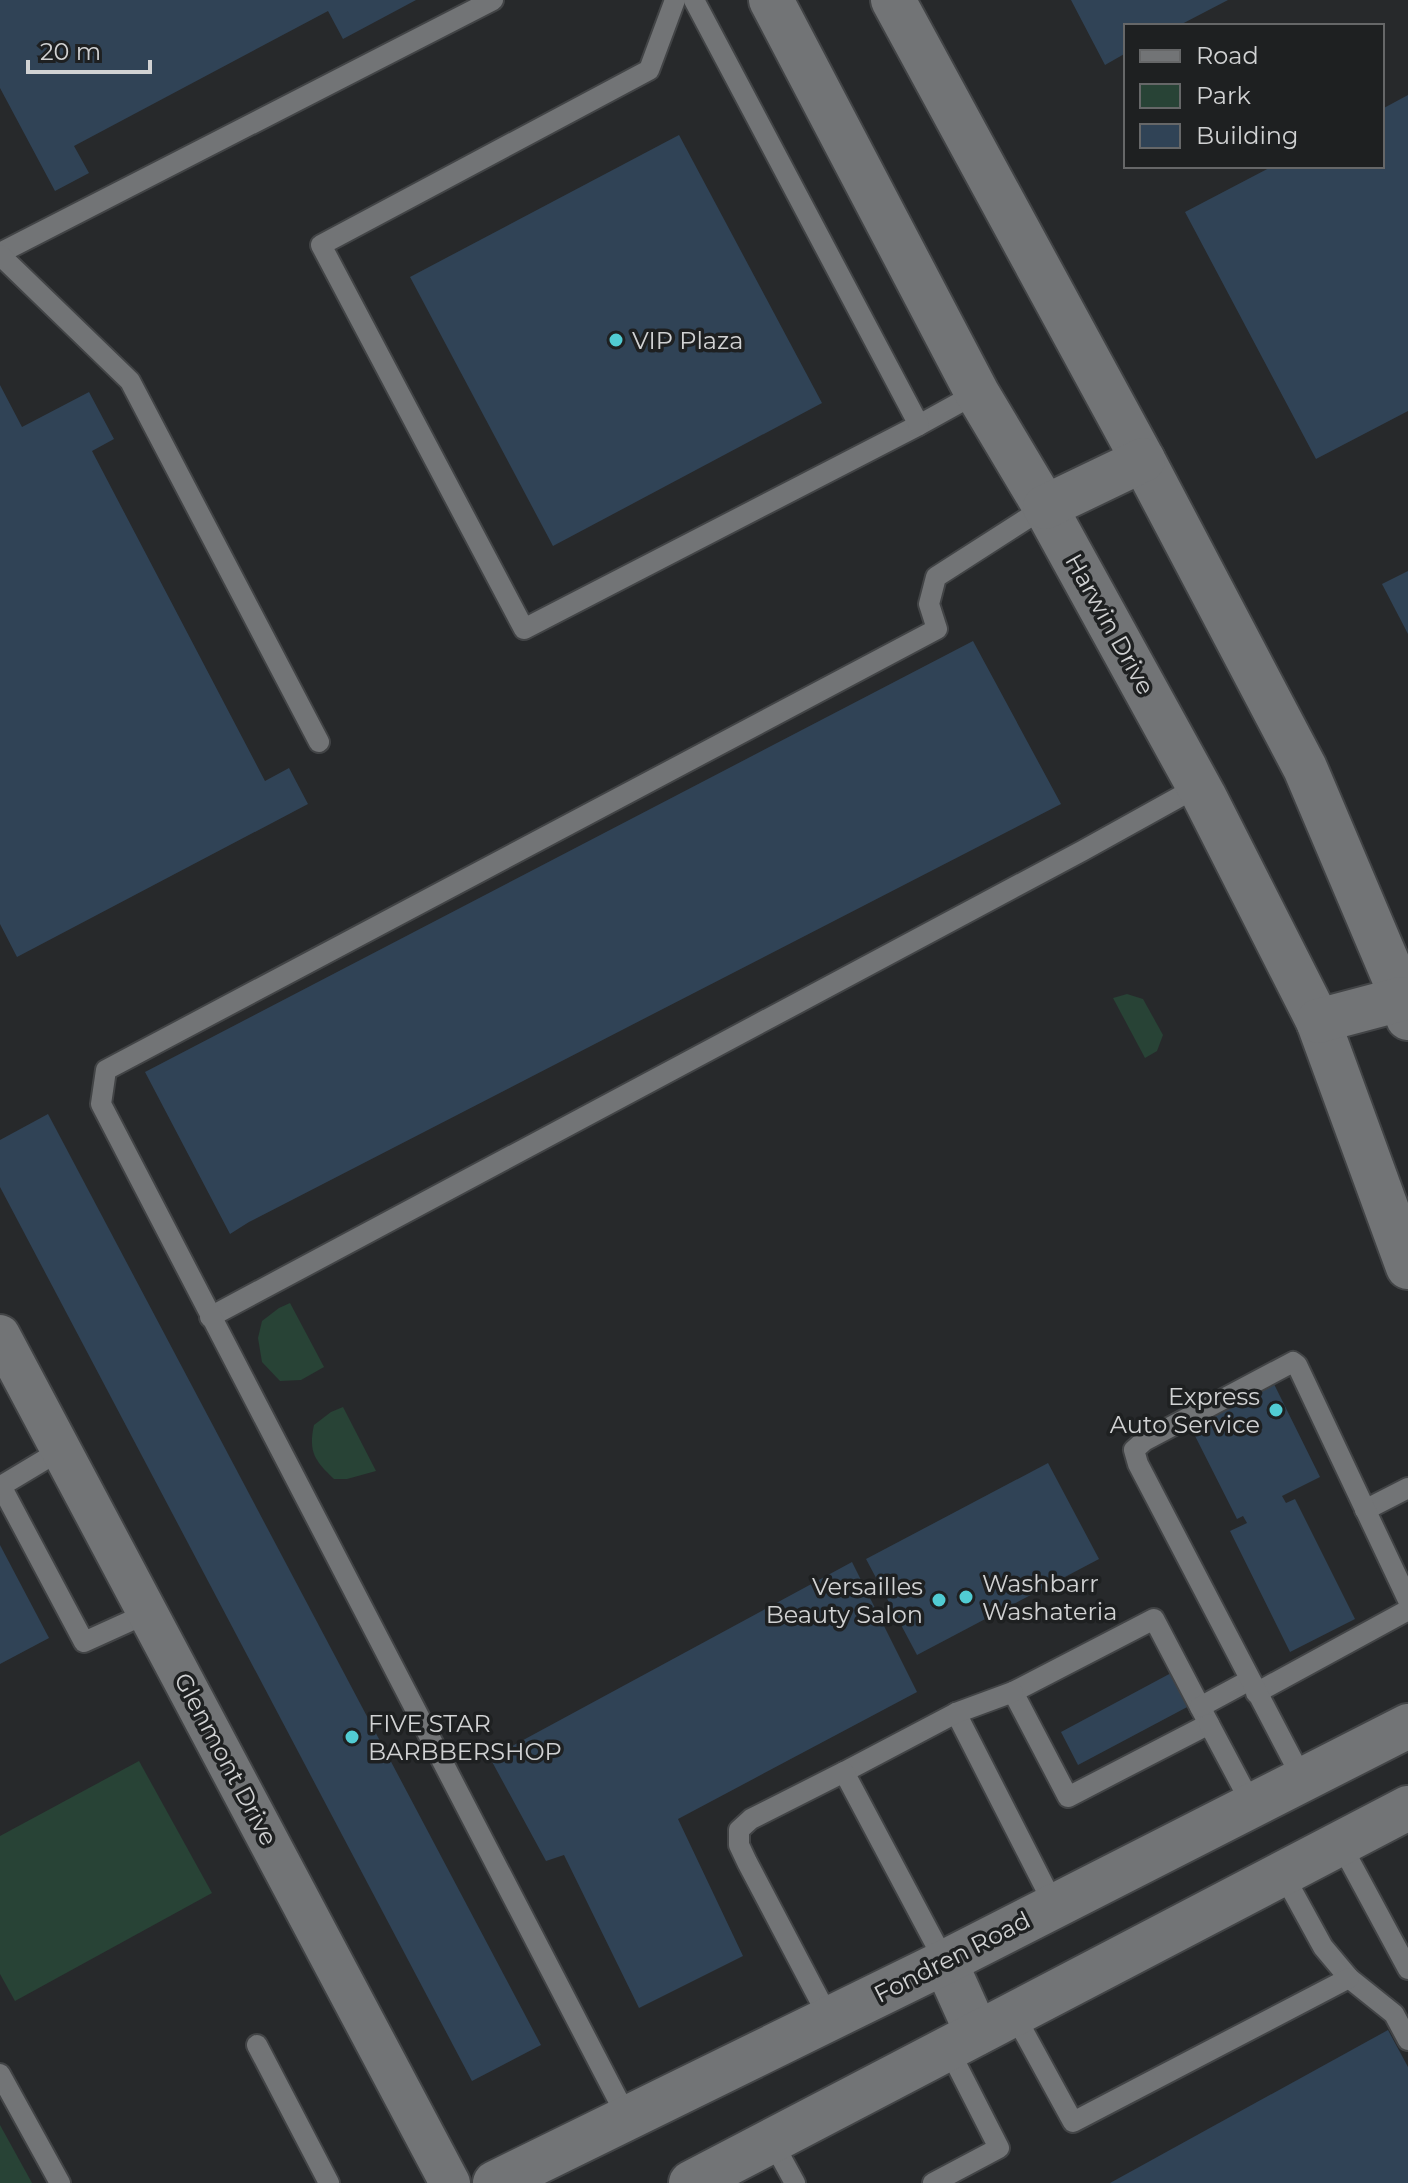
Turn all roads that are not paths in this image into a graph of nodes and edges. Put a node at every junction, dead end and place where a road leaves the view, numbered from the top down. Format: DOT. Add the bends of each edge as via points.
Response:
graph roads {
  1 [pos="493,0"];
  2 [pos="675,0"];
  3 [pos="694,0"];
  4 [pos="771,0"];
  5 [pos="893,0"];
  6 [pos="0,254"];
  7 [pos="977,393"];
  8 [pos="919,425"];
  9 [pos="1143,460"];
  10 [pos="1045,507"];
  11 [pos="319,742"];
  12 [pos="1199,786"];
  13 [pos="1405,1009"];
  14 [pos="1318,1021"];
  15 [pos="1408,1267"];
  16 [pos="210,1317"];
  17 [pos="0,1335"];
  18 [pos="61,1450"];
  19 [pos="1408,1488"];
  20 [pos="1365,1510"];
  21 [pos="1408,1600"];
  22 [pos="1408,1610"];
  23 [pos="148,1613"];
  24 [pos="1253,1687"];
  25 [pos="1013,1692"];
  26 [pos="956,1713"];
  27 [pos="1204,1715"];
  28 [pos="1408,1726"];
  29 [pos="844,1772"];
  30 [pos="1303,1780"];
  31 [pos="1252,1805"];
  32 [pos="1408,1808"];
  33 [pos="1340,1843"];
  34 [pos="1283,1874"];
  35 [pos="1054,1905"];
  36 [pos="945,1962"];
  37 [pos="1408,1969"];
  38 [pos="1349,1978"];
  39 [pos="829,2018"];
  40 [pos="980,2032"];
  41 [pos="1408,2040"];
  42 [pos="257,2045"];
  43 [pos="0,2074"];
  44 [pos="627,2117"];
  45 [pos="772,2141"];
  46 [pos="60,2183"];
  47 [pos="329,2183"];
  48 [pos="450,2183"];
  49 [pos="495,2183"];
  50 [pos="691,2183"];
  51 [pos="795,2183"];
  52 [pos="933,2183"];
  1 -- 6 [label="lane"];
  2 -- 8 [label="lane" via="649,70 321,245 524,629"];
  3 -- 8 [label="lane"];
  4 -- 7 [label="main road, Harwin Drive"];
  5 -- 9 [label="main road"];
  6 -- 11 [label="lane" via="130,381"];
  7 -- 8 [label="lane"];
  7 -- 10 [label="main road, Harwin Drive"];
  9 -- 10 [label="main road"];
  9 -- 13 [label="main road" via="1305,768"];
  10 -- 12 [label="main road, Harwin Drive"];
  10 -- 16 [label="lane" via="936,577 929,604 937,629 106,1070 101,1104"];
  12 -- 14 [label="main road, Harwin Drive"];
  12 -- 16 [label="lane"];
  13 -- 14 [label="main road"];
  14 -- 15 [label="main road, Harwin Drive"];
  16 -- 44 [label="lane"];
  17 -- 18 [label="street, Glenmont Drive"];
  18 -- 23 [label="street, Glenmont Drive"];
  18 -- 23 [label="lane" via="1,1486 84,1642"];
  19 -- 20 [label="lane"];
  20 -- 21 [label="lane"];
  20 -- 24 [label="lane" via="1293,1362 1134,1450"];
  22 -- 24 [label="lane"];
  23 -- 48 [label="street, Glenmont Drive"];
  24 -- 27 [label="lane"];
  24 -- 30 [label="lane"];
  25 -- 26 [label="lane"];
  25 -- 27 [label="lane" via="1154,1619"];
  25 -- 27 [label="lane" via="1068,1797"];
  26 -- 29 [label="lane"];
  26 -- 35 [label="lane"];
  27 -- 31 [label="lane"];
  28 -- 30 [label="main road, Fondren Road"];
  29 -- 36 [label="lane"];
  29 -- 39 [label="lane" via="739,1830 747,1862"];
  30 -- 31 [label="main road, Fondren Road"];
  31 -- 35 [label="main road, Fondren Road"];
  32 -- 33 [label="main road"];
  33 -- 34 [label="main road"];
  33 -- 37 [label="lane"];
  34 -- 38 [label="lane" via="1323,1947"];
  34 -- 40 [label="main road"];
  35 -- 36 [label="main road, Fondren Road"];
  36 -- 39 [label="main road, Fondren Road"];
  36 -- 40 [label="main road"];
  38 -- 40 [label="lane" via="1073,2122"];
  38 -- 41 [label="lane" via="1394,2014"];
  39 -- 44 [label="main road, Fondren Road"];
  40 -- 45 [label="main road"];
  40 -- 52 [label="lane" via="999,2148"];
  42 -- 47 [label="lane"];
  43 -- 46 [label="lane"];
  44 -- 49 [label="main road, Fondren Road"];
  45 -- 50 [label="main road"];
  45 -- 51 [label="lane"];
}
